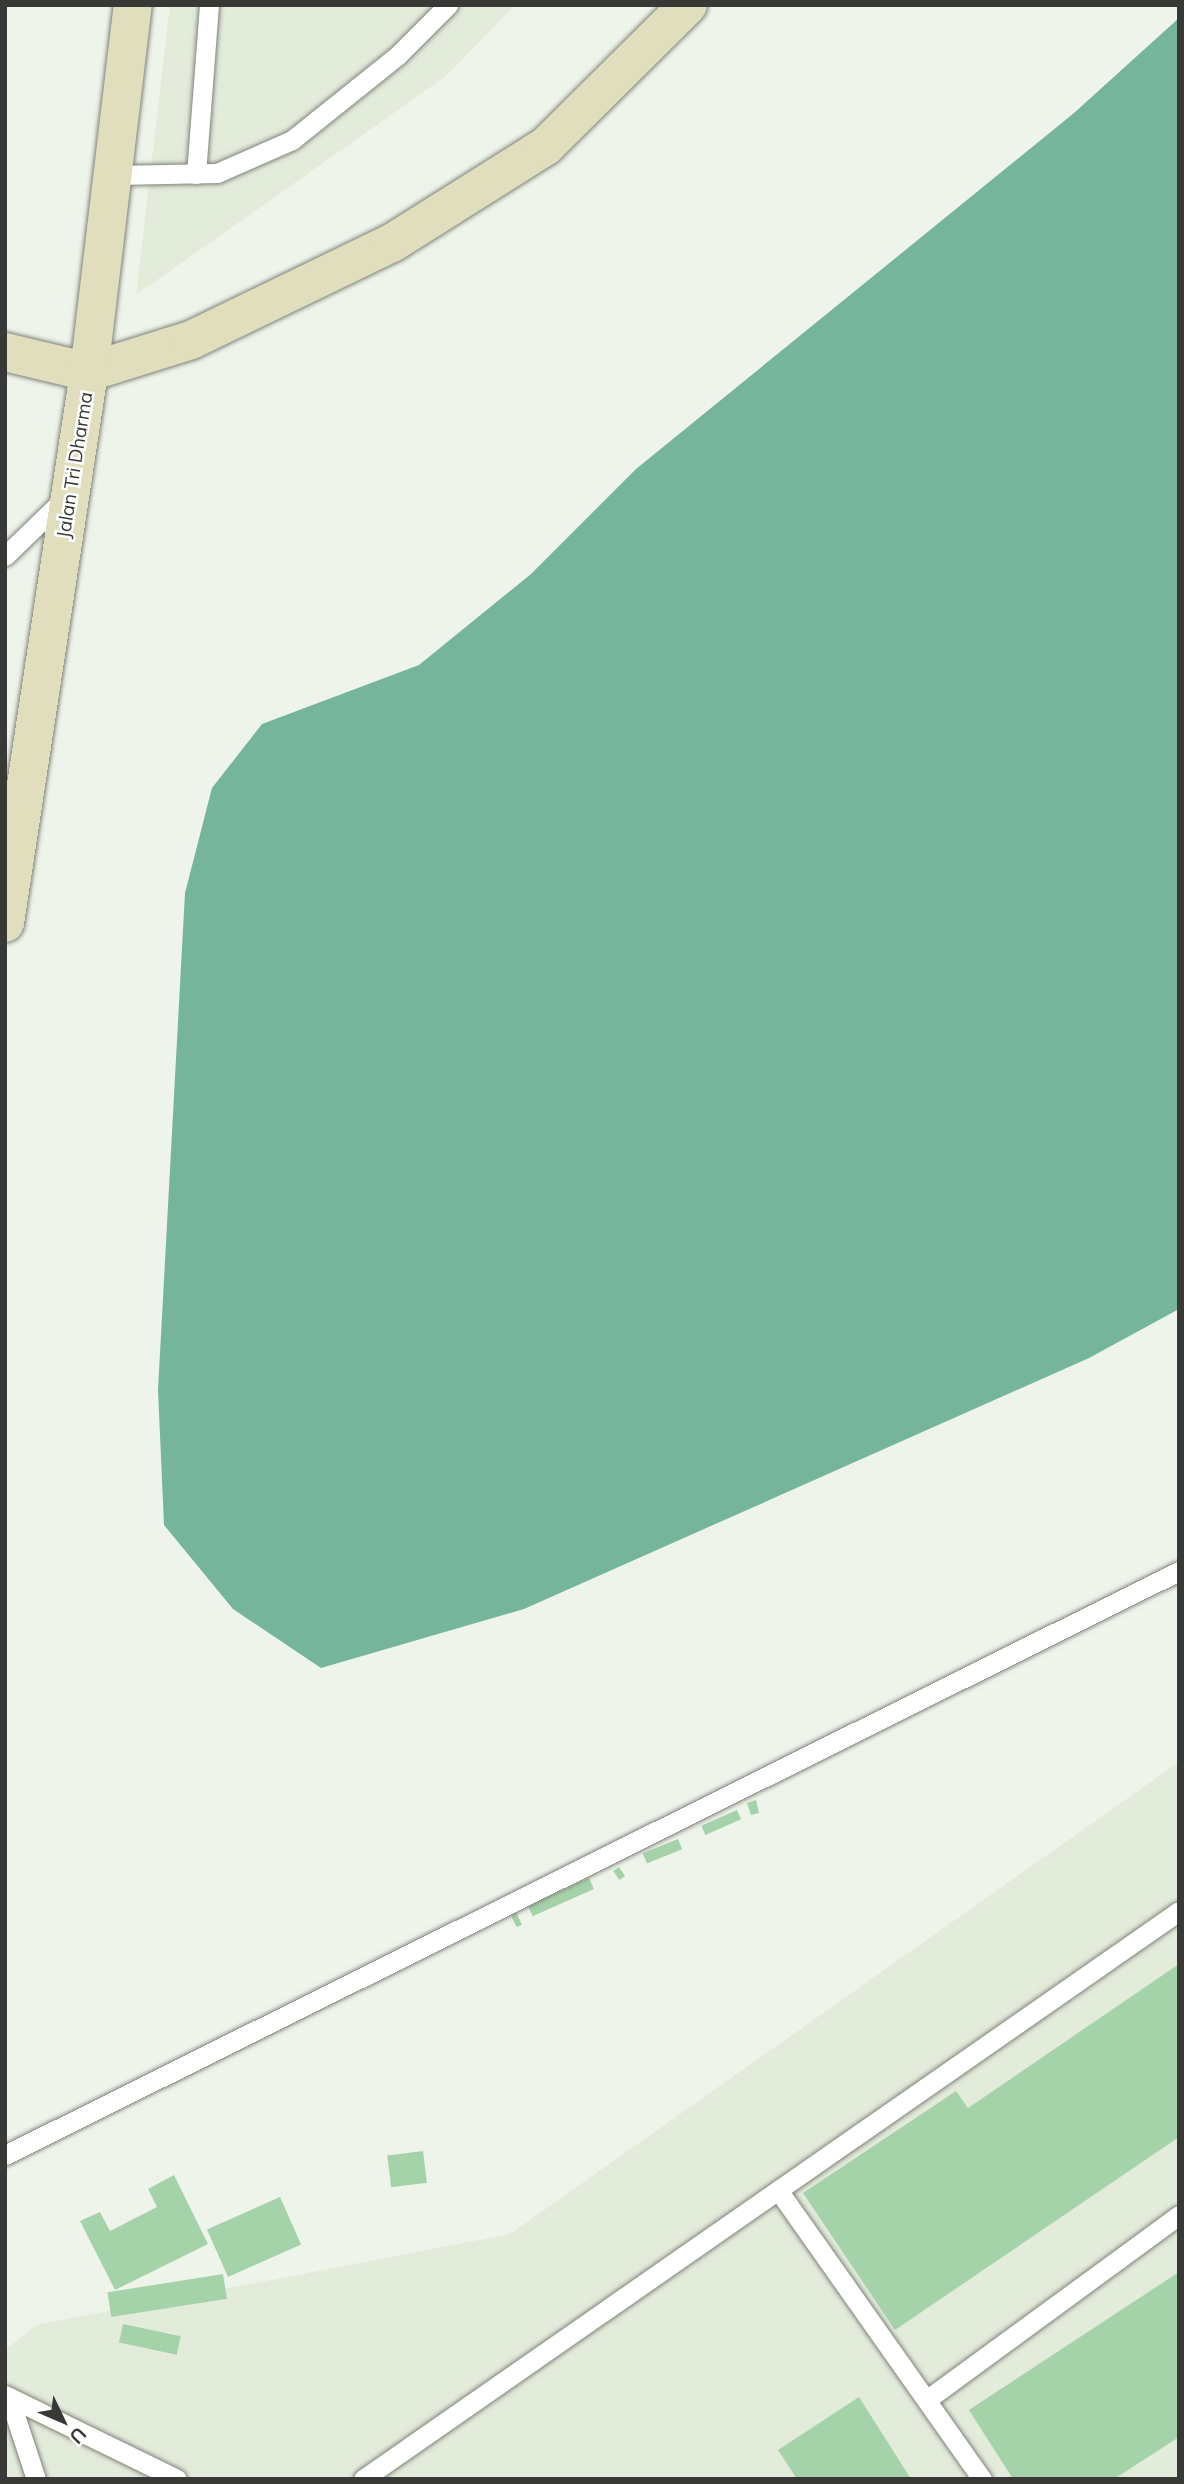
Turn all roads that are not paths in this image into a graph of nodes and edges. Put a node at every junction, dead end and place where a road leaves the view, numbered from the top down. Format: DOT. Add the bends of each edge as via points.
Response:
graph roads {
  1 [pos="134,5"];
  2 [pos="209,5"];
  3 [pos="448,5"];
  4 [pos="688,5"];
  5 [pos="196,174"];
  6 [pos="115,175"];
  7 [pos="5,352"];
  8 [pos="89,372"];
  9 [pos="70,493"];
  10 [pos="5,556"];
  11 [pos="5,923"];
  12 [pos="1179,1570"];
  13 [pos="1179,1911"];
  14 [pos="5,2155"];
  15 [pos="778,2190"];
  16 [pos="1179,2215"];
  17 [pos="7,2396"];
  18 [pos="929,2398"];
  19 [pos="36,2479"];
  20 [pos="177,2479"];
  21 [pos="363,2479"];
  22 [pos="982,2479"];
  1 -- 6 [label="main road, Jalan Tri Dharma"];
  2 -- 5 [label="lane"];
  3 -- 5 [label="lane" via="397,55 292,140 217,173"];
  4 -- 8 [label="main road" via="546,146 392,243 191,340"];
  5 -- 6 [label="lane"];
  6 -- 8 [label="main road, Jalan Tri Dharma"];
  7 -- 8 [label="main road"];
  8 -- 9 [label="main road, Jalan Tri Dharma"];
  9 -- 10 [label="lane"];
  9 -- 11 [label="main road, Jalan Tri Dharma"];
  12 -- 14 [label="lane"];
  13 -- 15 [label="lane"];
  15 -- 18 [label="lane"];
  15 -- 21 [label="lane"];
  16 -- 18 [label="lane"];
  17 -- 19 [label="lane"];
  17 -- 20 [label="lane"];
  18 -- 22 [label="lane"];
}
